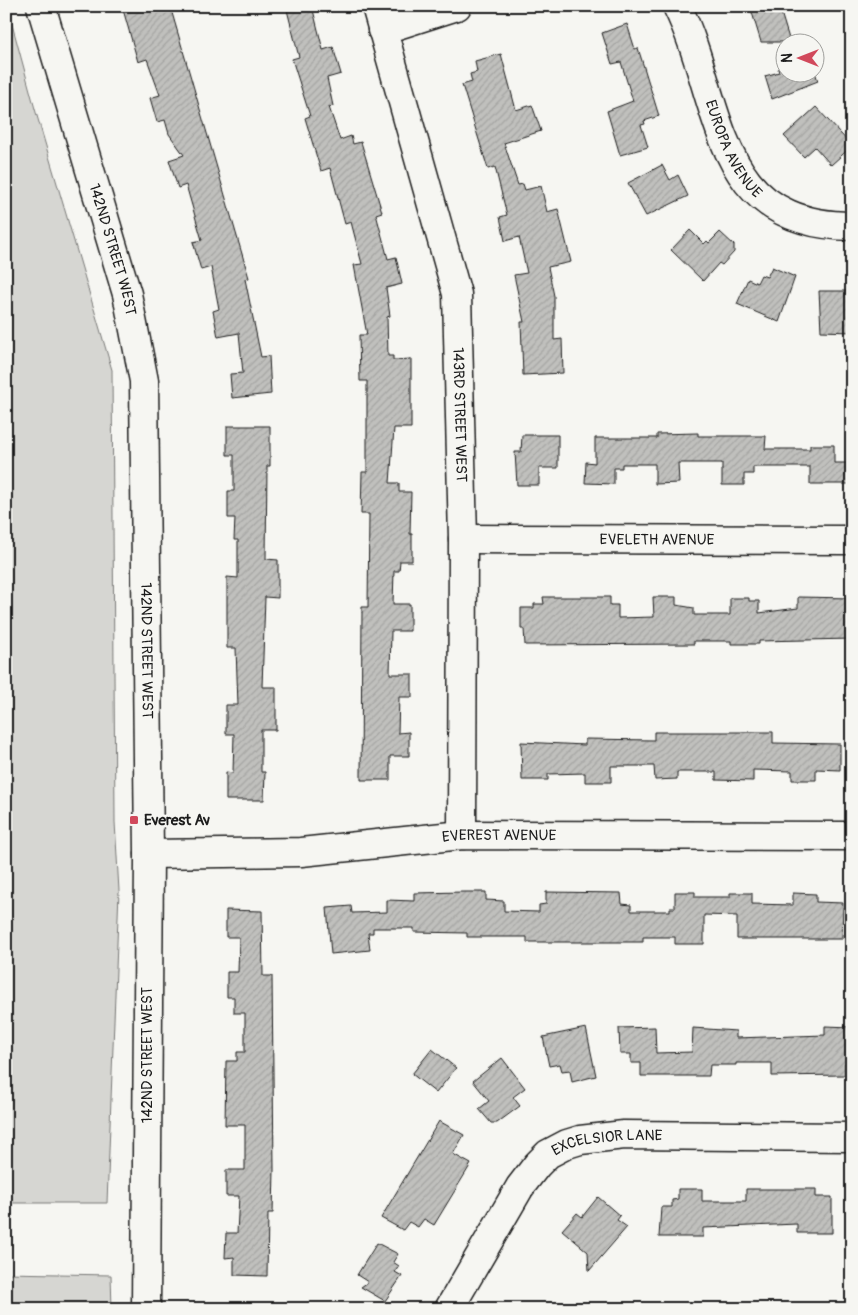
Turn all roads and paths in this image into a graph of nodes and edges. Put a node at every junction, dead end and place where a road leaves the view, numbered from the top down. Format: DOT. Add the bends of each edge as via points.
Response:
graph roads {
  1 [pos="41,6"];
  2 [pos="457,6"];
  3 [pos="677,6"];
  4 [pos="378,18"];
  5 [pos="852,226"];
  6 [pos="462,539"];
  7 [pos="852,540"];
  8 [pos="462,835"];
  9 [pos="852,836"];
  10 [pos="149,854"];
  11 [pos="852,1137"];
  12 [pos="146,1309"];
  13 [pos="450,1309"];
  1 -- 10 [label="street, 142ND STREET WEST" via="127,294 144,381"];
  2 -- 4 [label="street"];
  3 -- 5 [label="street, EUROPA AVENUE" via="728,154 748,184 774,206 796,218 816,224"];
  4 -- 6 [label="street, 143RD STREET WEST" via="457,294"];
  6 -- 7 [label="street, EVELETH AVENUE"];
  6 -- 8 [label="street, 143RD STREET WEST"];
  8 -- 9 [label="street, EVEREST AVENUE"];
  8 -- 10 [label="street, EVEREST AVENUE" via="300,852"];
  10 -- 12 [label="street, 142ND STREET WEST"];
  11 -- 13 [label="street, EXCELSIOR LANE" via="624,1135 568,1144 548,1154 520,1187"];
}
